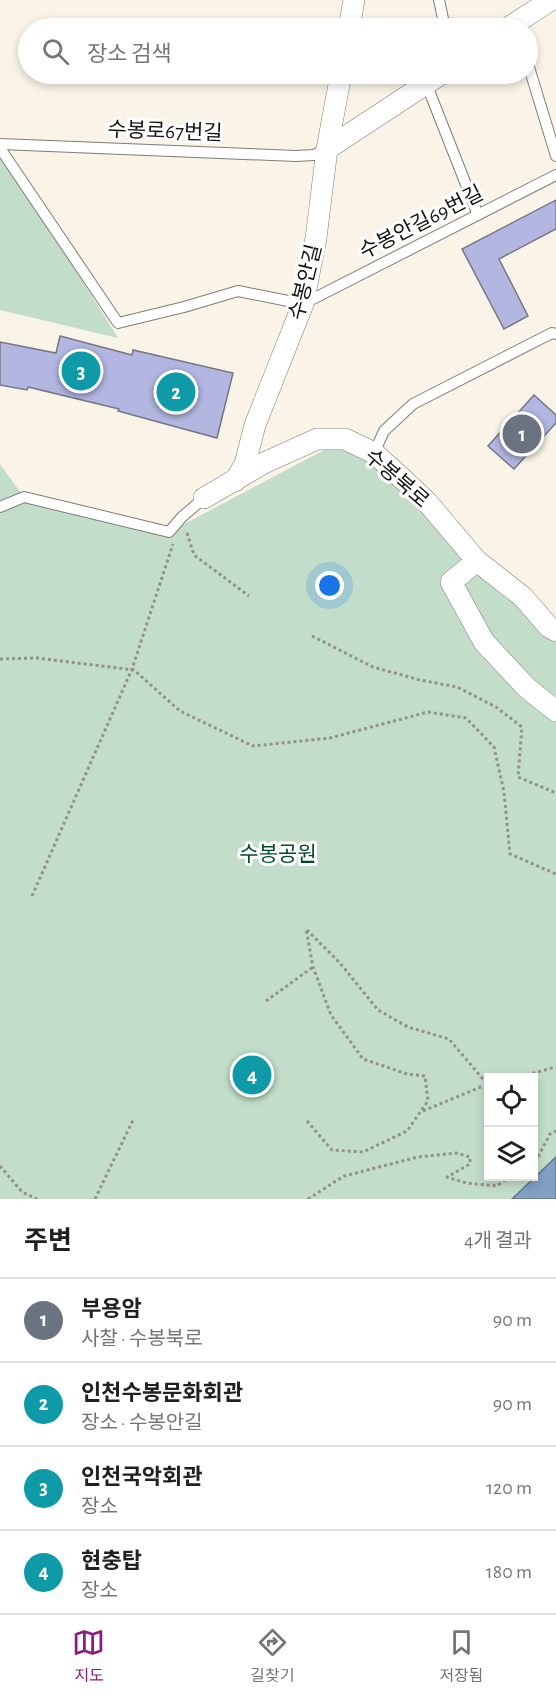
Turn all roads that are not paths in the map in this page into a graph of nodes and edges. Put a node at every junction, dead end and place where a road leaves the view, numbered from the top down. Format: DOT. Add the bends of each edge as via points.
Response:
graph roads {
  1 [pos="354,0"];
  2 [pos="439,0"];
  3 [pos="543,3"];
  4 [pos="351,18"];
  5 [pos="443,18"];
  6 [pos="524,18"];
  7 [pos="339,84"];
  8 [pos="424,84"];
  9 [pos="435,84"];
  10 [pos="534,84"];
  11 [pos="0,144"];
  12 [pos="0,148"];
  13 [pos="327,149"];
  14 [pos="556,156"];
  15 [pos="556,175"];
  16 [pos="478,215"];
  17 [pos="303,304"];
  18 [pos="556,334"];
  19 [pos="374,453"];
  20 [pos="235,481"];
  21 [pos="204,498"];
  22 [pos="0,507"];
  23 [pos="477,561"];
  24 [pos="556,631"];
  25 [pos="556,711"];
  1 -- 4 [label="street"];
  2 -- 5 [label="lane"];
  3 -- 6 [label="street"];
  7 -- 13 [label="street, 수봉안길"];
  8 -- 13 [label="street"];
  9 -- 16 [label="lane"];
  10 -- 14 [label="lane"];
  11 -- 13 [label="lane, 수봉로67번길" via="296,156"];
  12 -- 17 [label="lane" via="118,324 238,291"];
  13 -- 17 [label="street, 수봉안길"];
  15 -- 16 [label="lane, 수봉안길69번길"];
  16 -- 17 [label="lane, 수봉안길69번길"];
  17 -- 20 [label="street, 수봉안길" via="255,425 245,464"];
  18 -- 19 [label="lane" via="413,404 384,431"];
  19 -- 20 [label="street, 수봉북로" via="345,439 317,439"];
  19 -- 23 [label="street, 수봉북로" via="427,502"];
  20 -- 21 [label="street, 수봉북로"];
  21 -- 22 [label="lane" via="169,532 24,497"];
  23 -- 24 [label="street, 수봉북로" via="523,597"];
  23 -- 25 [label="street" via="451,582 484,642 527,688"];
}
